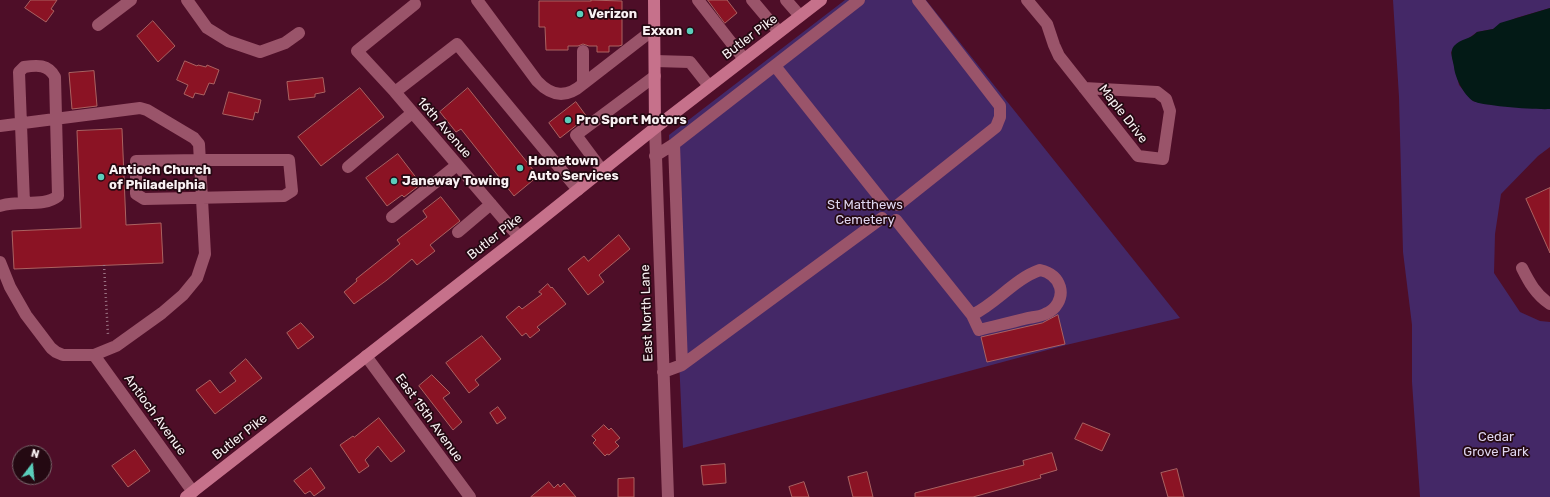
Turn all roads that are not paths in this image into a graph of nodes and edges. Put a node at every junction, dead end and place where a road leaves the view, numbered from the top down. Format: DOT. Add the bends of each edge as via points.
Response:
graph roads {
  1 [pos="131,0"];
  2 [pos="187,0"];
  3 [pos="477,0"];
  4 [pos="654,0"];
  5 [pos="698,0"];
  6 [pos="752,0"];
  7 [pos="786,0"];
  8 [pos="821,0"];
  9 [pos="859,0"];
  10 [pos="918,0"];
  11 [pos="1028,0"];
  12 [pos="415,4"];
  13 [pos="800,16"];
  14 [pos="98,25"];
  15 [pos="654,29"];
  16 [pos="299,32"];
  17 [pos="778,32"];
  18 [pos="583,52"];
  19 [pos="744,59"];
  20 [pos="655,61"];
  21 [pos="775,66"];
  22 [pos="655,76"];
  23 [pos="583,84"];
  24 [pos="709,86"];
  25 [pos="1084,88"];
  26 [pos="395,92"];
  27 [pos="412,113"];
  28 [pos="56,119"];
  29 [pos="21,124"];
  30 [pos="0,126"];
  31 [pos="655,128"];
  32 [pos="674,144"];
  33 [pos="655,156"];
  34 [pos="200,160"];
  35 [pos="457,165"];
  36 [pos="348,166"];
  37 [pos="602,170"];
  38 [pos="578,190"];
  39 [pos="203,198"];
  40 [pos="24,203"];
  41 [pos="884,203"];
  42 [pos="491,204"];
  43 [pos="898,205"];
  44 [pos="0,206"];
  45 [pos="392,217"];
  46 [pos="882,218"];
  47 [pos="896,220"];
  48 [pos="458,232"];
  49 [pos="519,237"];
  50 [pos="0,262"];
  51 [pos="1522,268"];
  52 [pos="1550,304"];
  53 [pos="972,315"];
  54 [pos="94,355"];
  55 [pos="366,356"];
  56 [pos="682,365"];
  57 [pos="663,372"];
  58 [pos="190,494"];
  59 [pos="470,497"];
  60 [pos="668,497"];
  1 -- 14 [label="street"];
  2 -- 16 [label="street" via="207,28 228,41 260,52 285,44"];
  3 -- 23 [label="street" via="543,87 559,94 576,90"];
  4 -- 15 [label="main road"];
  5 -- 19 [label="street"];
  6 -- 17 [label="street"];
  7 -- 13 [label="street"];
  8 -- 13 [label="main road, Butler Pike"];
  9 -- 21 [label="street"];
  10 -- 43 [label="street" via="1000,106 1000,117 996,127"];
  11 -- 25 [label="street, Maple Drive" via="1047,24 1059,56"];
  12 -- 26 [label="street, 16th Avenue" via="357,51"];
  13 -- 17 [label="main road, Butler Pike"];
  15 -- 20 [label="main road"];
  15 -- 23 [label="street"];
  17 -- 19 [label="main road, Butler Pike"];
  18 -- 23 [label="street"];
  19 -- 24 [label="main road, Butler Pike"];
  20 -- 22 [label="main road"];
  20 -- 24 [label="street" via="690,62"];
  21 -- 32 [label="street"];
  21 -- 41 [label="street"];
  22 -- 31 [label="main road"];
  22 -- 37 [label="street" via="576,135"];
  24 -- 31 [label="main road, Butler Pike"];
  25 -- 25 [label="street, Maple Drive" via="1138,156 1163,159 1170,111 1166,99 1157,92"];
  26 -- 27 [label="street, 16th Avenue"];
  26 -- 38 [label="street" via="457,44"];
  27 -- 35 [label="street, 16th Avenue"];
  27 -- 36 [label="street"];
  28 -- 29 [label="street"];
  28 -- 29 [label="street" via="55,77 52,71 40,65 24,67 19,72"];
  28 -- 34 [label="street" via="140,108 194,138 199,144"];
  28 -- 40 [label="street" via="58,196 52,201"];
  29 -- 30 [label="street"];
  29 -- 40 [label="street"];
  31 -- 33 [label="street, East North Lane"];
  31 -- 37 [label="main road, Butler Pike"];
  32 -- 33 [label="street"];
  32 -- 56 [label="street"];
  33 -- 57 [label="street, East North Lane"];
  34 -- 39 [label="street"];
  34 -- 39 [label="street" via="136,162 136,194 144,199"];
  34 -- 39 [label="street" via="289,160 292,191 284,196"];
  35 -- 42 [label="street, 16th Avenue"];
  35 -- 45 [label="street"];
  37 -- 38 [label="main road, Butler Pike"];
  38 -- 49 [label="main road, Butler Pike"];
  39 -- 54 [label="street" via="205,254 197,278 183,295 162,313 116,346"];
  40 -- 44 [label="street"];
  41 -- 43 [label="street" via="893,202"];
  41 -- 46 [label="street" via="880,210"];
  42 -- 48 [label="street"];
  42 -- 49 [label="street, 16th Avenue"];
  43 -- 47 [label="street" via="901,212"];
  46 -- 47 [label="street" via="889,222"];
  46 -- 56 [label="street"];
  47 -- 53 [label="street"];
  49 -- 55 [label="main road, Butler Pike"];
  50 -- 54 [label="street" via="26,315 51,348 63,355"];
  51 -- 52 [label="street" via="1530,284"];
  53 -- 53 [label="street" via="979,330 1046,314 1056,306 1061,296 1060,287 1053,276 1040,270 1022,278 995,301"];
  54 -- 58 [label="street, Antioch Avenue"];
  55 -- 58 [label="main road, Butler Pike"];
  55 -- 59 [label="street, East 15th Avenue"];
  56 -- 57 [label="street"];
  57 -- 60 [label="street, East North Lane"];
}
